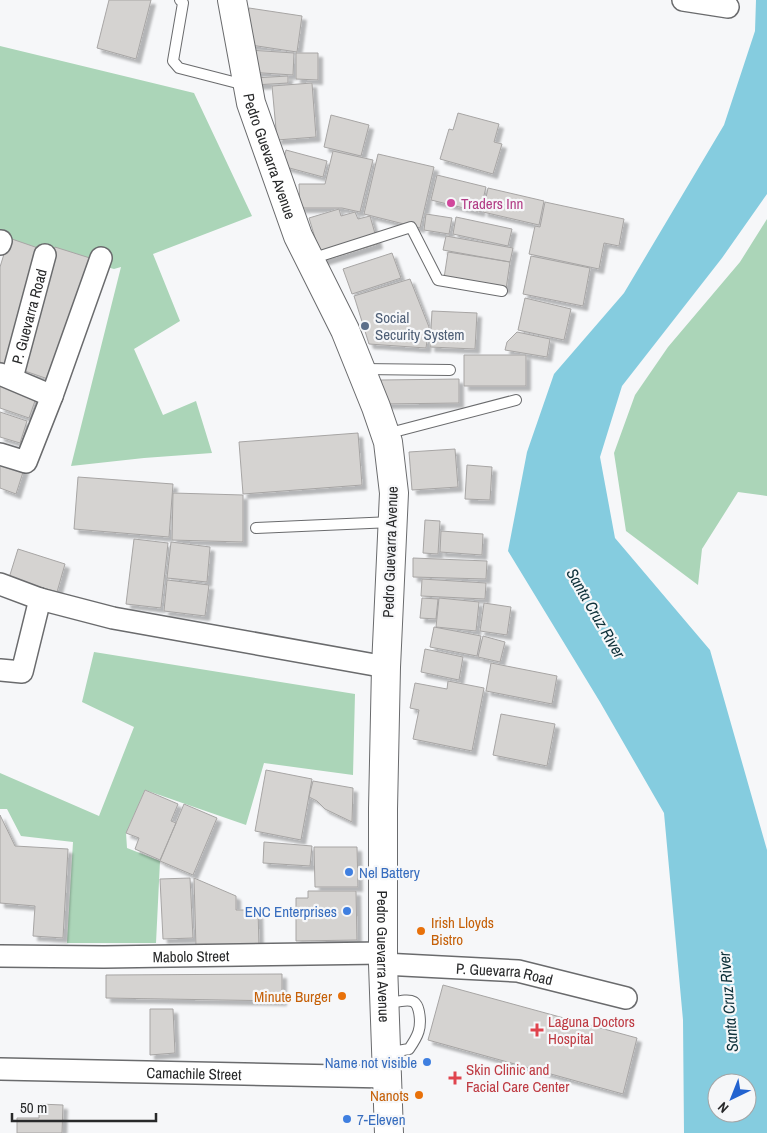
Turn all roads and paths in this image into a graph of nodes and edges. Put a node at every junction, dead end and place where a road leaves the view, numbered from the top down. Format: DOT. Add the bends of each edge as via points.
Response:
graph roads {
  1 [pos="180,0"];
  2 [pos="232,0"];
  3 [pos="683,0"];
  4 [pos="728,7"];
  5 [pos="248,86"];
  6 [pos="45,256"];
  7 [pos="101,258"];
  8 [pos="310,260"];
  9 [pos="502,291"];
  10 [pos="361,369"];
  11 [pos="450,370"];
  12 [pos="6,376"];
  13 [pos="52,396"];
  14 [pos="516,400"];
  15 [pos="385,434"];
  16 [pos="0,454"];
  17 [pos="393,522"];
  18 [pos="256,528"];
  19 [pos="0,584"];
  20 [pos="40,599"];
  21 [pos="386,667"];
  22 [pos="0,670"];
  23 [pos="0,956"];
  24 [pos="383,958"];
  25 [pos="626,998"];
  26 [pos="384,1004"];
  27 [pos="386,1065"];
  28 [pos="0,1069"];
  29 [pos="389,1133"];
  1 -- 5 [label="lane" via="183,4 173,61 179,68"];
  2 -- 5 [label="main road, Pedro Guevarra Avenue"];
  3 -- 4 [label="street"];
  5 -- 8 [label="main road, Pedro Guevarra Avenue" via="251,103 298,236"];
  6 -- 12 [label="street, P. Guevarra Road"];
  7 -- 13 [label="street"];
  8 -- 9 [label="lane" via="411,227 438,280"];
  8 -- 10 [label="main road, Pedro Guevarra Avenue" via="346,330"];
  10 -- 11 [label="lane"];
  10 -- 15 [label="main road, Pedro Guevarra Avenue"];
  12 -- 13 [label="street, P. Guevarra Road"];
  13 -- 16 [label="street" via="26,462"];
  14 -- 15 [label="lane"];
  15 -- 17 [label="main road, Pedro Guevarra Avenue" via="394,493"];
  17 -- 18 [label="lane"];
  17 -- 21 [label="main road, Pedro Guevarra Avenue"];
  19 -- 20 [label="street"];
  20 -- 21 [label="street" via="113,618"];
  20 -- 22 [label="street" via="22,672"];
  21 -- 24 [label="main road, Pedro Guevarra Avenue"];
  23 -- 24 [label="street, Mabolo Street"];
  24 -- 25 [label="street, P. Guevarra Road" via="518,971"];
  24 -- 26 [label="main road, Pedro Guevarra Avenue"];
  26 -- 27 [label="main road, Pedro Guevarra Avenue"];
  26 -- 27 [label="lane" via="413,1002 418,1006 421,1023 409,1049"];
  27 -- 28 [label="street, Camachile Street"];
  27 -- 29 [label="main road, Pedro Guevarra Avenue"];
}
